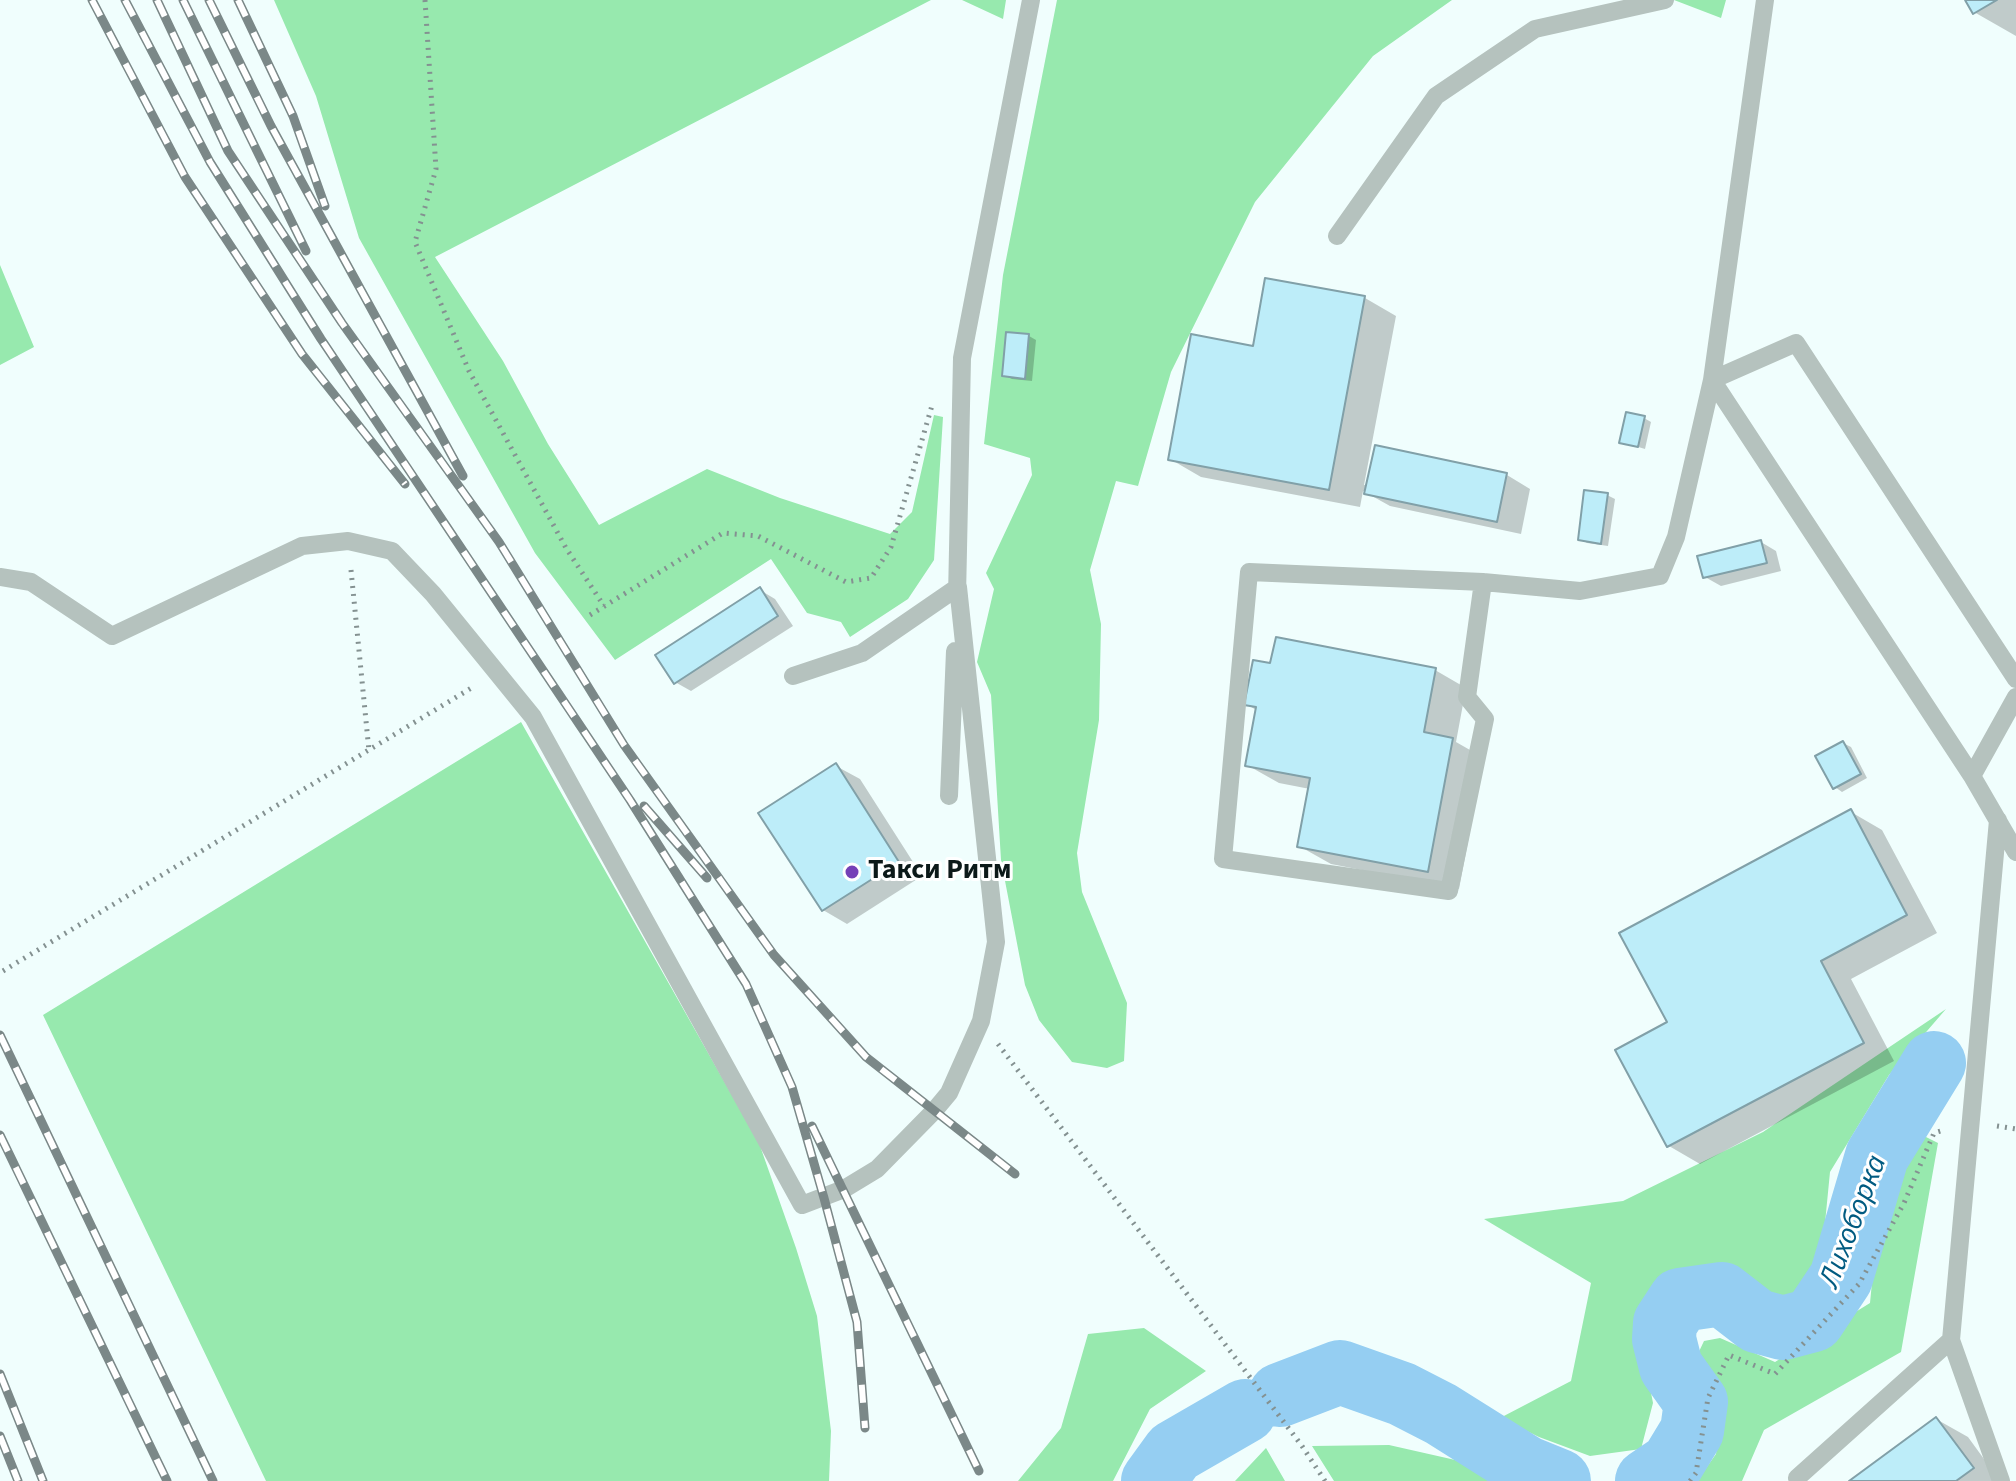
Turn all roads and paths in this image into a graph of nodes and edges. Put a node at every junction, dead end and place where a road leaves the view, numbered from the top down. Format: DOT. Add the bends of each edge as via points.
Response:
graph roads {
  1 [pos="425,0"];
  2 [pos="1031,0"];
  3 [pos="1665,0"];
  4 [pos="1765,0"];
  5 [pos="1337,236"];
  6 [pos="962,358"];
  7 [pos="1712,380"];
  8 [pos="348,541"];
  9 [pos="0,577"];
  10 [pos="1483,582"];
  11 [pos="958,587"];
  12 [pos="604,606"];
  13 [pos="590,615"];
  14 [pos="793,676"];
  15 [pos="2016,679"];
  16 [pos="481,682"];
  17 [pos="2016,697"];
  18 [pos="369,751"];
  19 [pos="1972,776"];
  20 [pos="949,796"];
  21 [pos="1998,820"];
  22 [pos="2016,852"];
  23 [pos="3,971"];
  24 [pos="981,1021"];
  25 [pos="1971,1123"];
  26 [pos="2016,1129"];
  27 [pos="1951,1340"];
  28 [pos="1325,1481"];
  29 [pos="1690,1481"];
  30 [pos="1798,1481"];
  31 [pos="2001,1481"];
  1 -- 12 [label="path" via="436,169 415,242 469,371 566,548"];
  2 -- 6 [label="lane"];
  3 -- 5 [label="lane" via="1535,29 1436,96"];
  4 -- 7 [label="lane"];
  6 -- 11 [label="lane"];
  6 -- 12 [label="path" via="931,405 891,547 871,578 846,582 758,536 723,533"];
  7 -- 10 [label="lane" via="1676,537 1660,576 1580,591"];
  7 -- 15 [label="lane" via="1796,343"];
  7 -- 19 [label="lane"];
  8 -- 9 [label="lane" via="302,546 112,636 31,582"];
  8 -- 18 [label="path"];
  8 -- 24 [label="lane" via="392,551 533,717 802,1205 877,1169 934,1111 949,1093"];
  10 -- 10 [label="lane" via="1249,572 1223,859 1449,891 1485,719 1467,697"];
  11 -- 14 [label="lane" via="862,653"];
  11 -- 20 [label="lane"];
  11 -- 24 [label="lane" via="996,942"];
  12 -- 13 [label="path"];
  16 -- 18 [label="path"];
  17 -- 19 [label="lane"];
  18 -- 23 [label="path"];
  19 -- 21 [label="lane"];
  21 -- 22 [label="lane"];
  21 -- 25 [label="lane"];
  24 -- 28 [label="path"];
  25 -- 26 [label="path"];
  25 -- 27 [label="lane"];
  25 -- 29 [label="path" via="1934,1133 1904,1203 1859,1284 1775,1374 1729,1355 1708,1398 1696,1473"];
  27 -- 30 [label="lane"];
  27 -- 31 [label="lane"];
}
